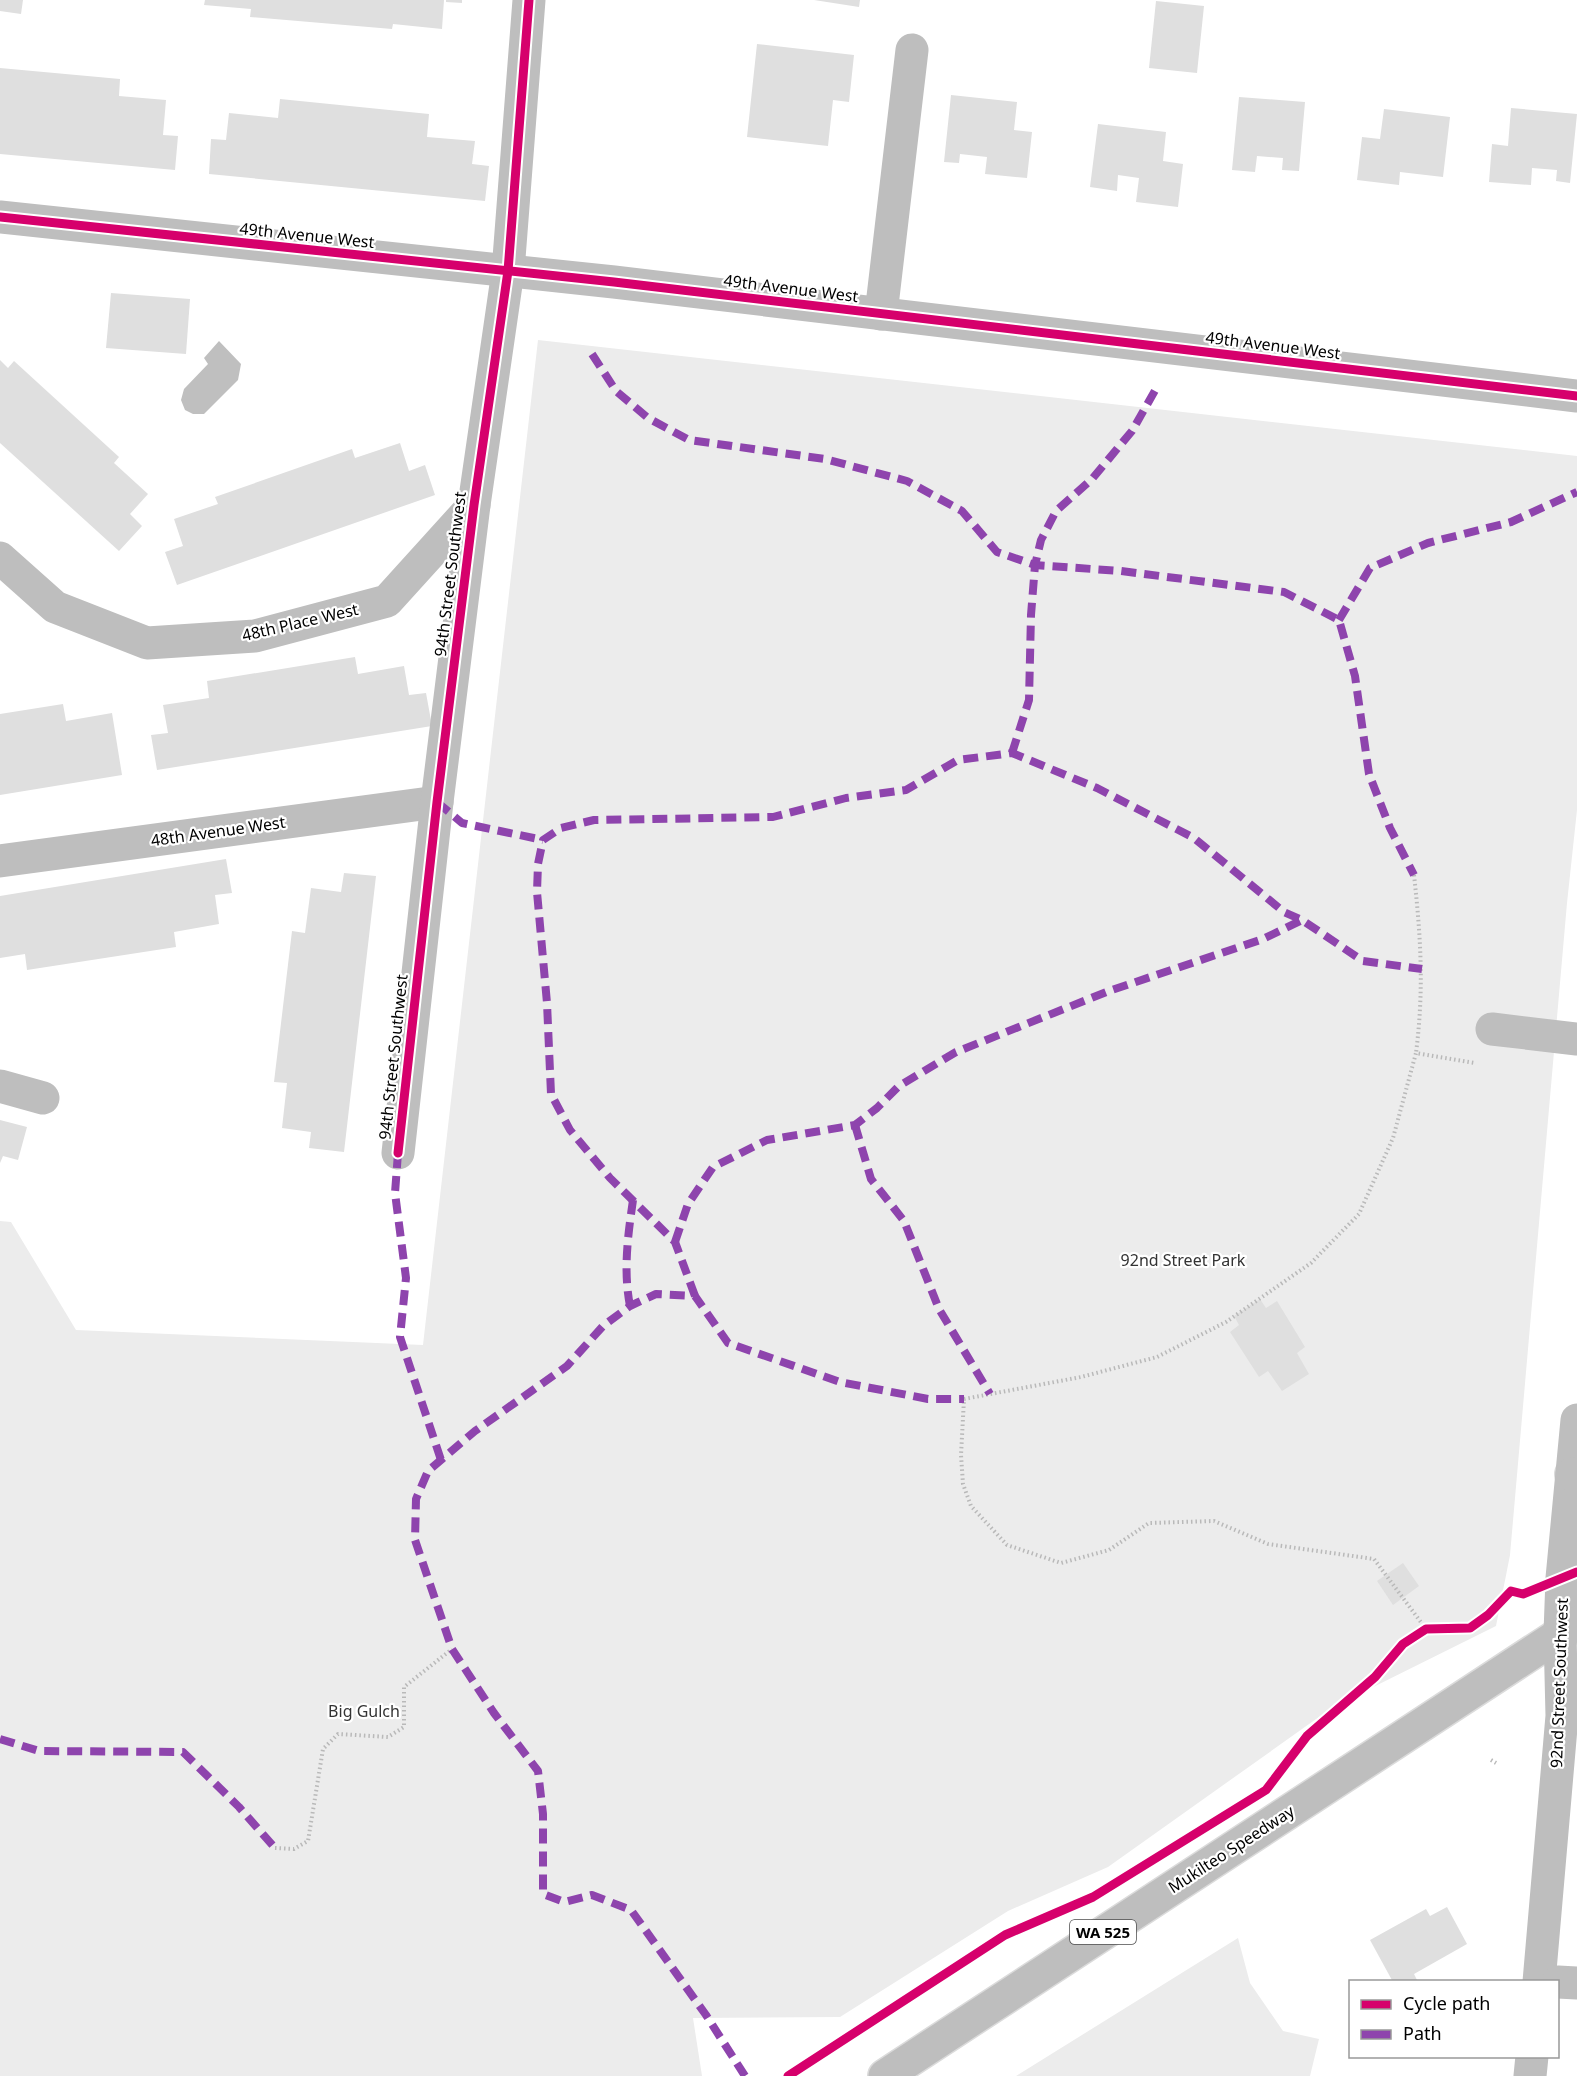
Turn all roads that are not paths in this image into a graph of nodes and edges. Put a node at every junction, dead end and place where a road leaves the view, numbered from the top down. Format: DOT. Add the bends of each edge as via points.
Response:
graph roads {
  1 [pos="529,0"];
  2 [pos="912,50"];
  3 [pos="0,218"];
  4 [pos="508,271"];
  5 [pos="880,314"];
  6 [pos="1577,396"];
  7 [pos="474,505"];
  8 [pos="0,558"];
  9 [pos="436,802"];
  10 [pos="0,861"];
  11 [pos="1492,1029"];
  12 [pos="1577,1039"];
  13 [pos="0,1086"];
  14 [pos="43,1098"];
  15 [pos="398,1153"];
  16 [pos="1577,1420"];
  17 [pos="1574,1476"];
  18 [pos="1568,1628"];
  19 [pos="1539,1980"];
  20 [pos="1559,1982"];
  21 [pos="1577,1983"];
  22 [pos="1532,2058"];
  23 [pos="885,2076"];
  24 [pos="1530,2076"];
  1 -- 4 [label="street, 94th Street Southwest"];
  2 -- 5 [label="street"];
  3 -- 4 [label="street, 49th Avenue West"];
  4 -- 5 [label="street, 49th Avenue West"];
  4 -- 7 [label="street, 94th Street Southwest"];
  5 -- 6 [label="street, 49th Avenue West"];
  7 -- 8 [label="street, 48th Place West" via="387,601 255,636 147,643 55,607"];
  7 -- 9 [label="street, 94th Street Southwest"];
  9 -- 10 [label="street, 48th Avenue West"];
  9 -- 15 [label="street, 94th Street Southwest"];
  11 -- 12 [label="street"];
  13 -- 14 [label="street"];
  16 -- 17 [label="street, 92nd Street Southwest"];
  17 -- 18 [label="street, 92nd Street Southwest" via="1562,1578"];
  18 -- 19 [label="street, 92nd Street Southwest"];
  18 -- 23 [label="street, Mukilteo Speedway / WA 525"];
  20 -- 21 [label="street"];
  22 -- 24 [label="street"];
}
